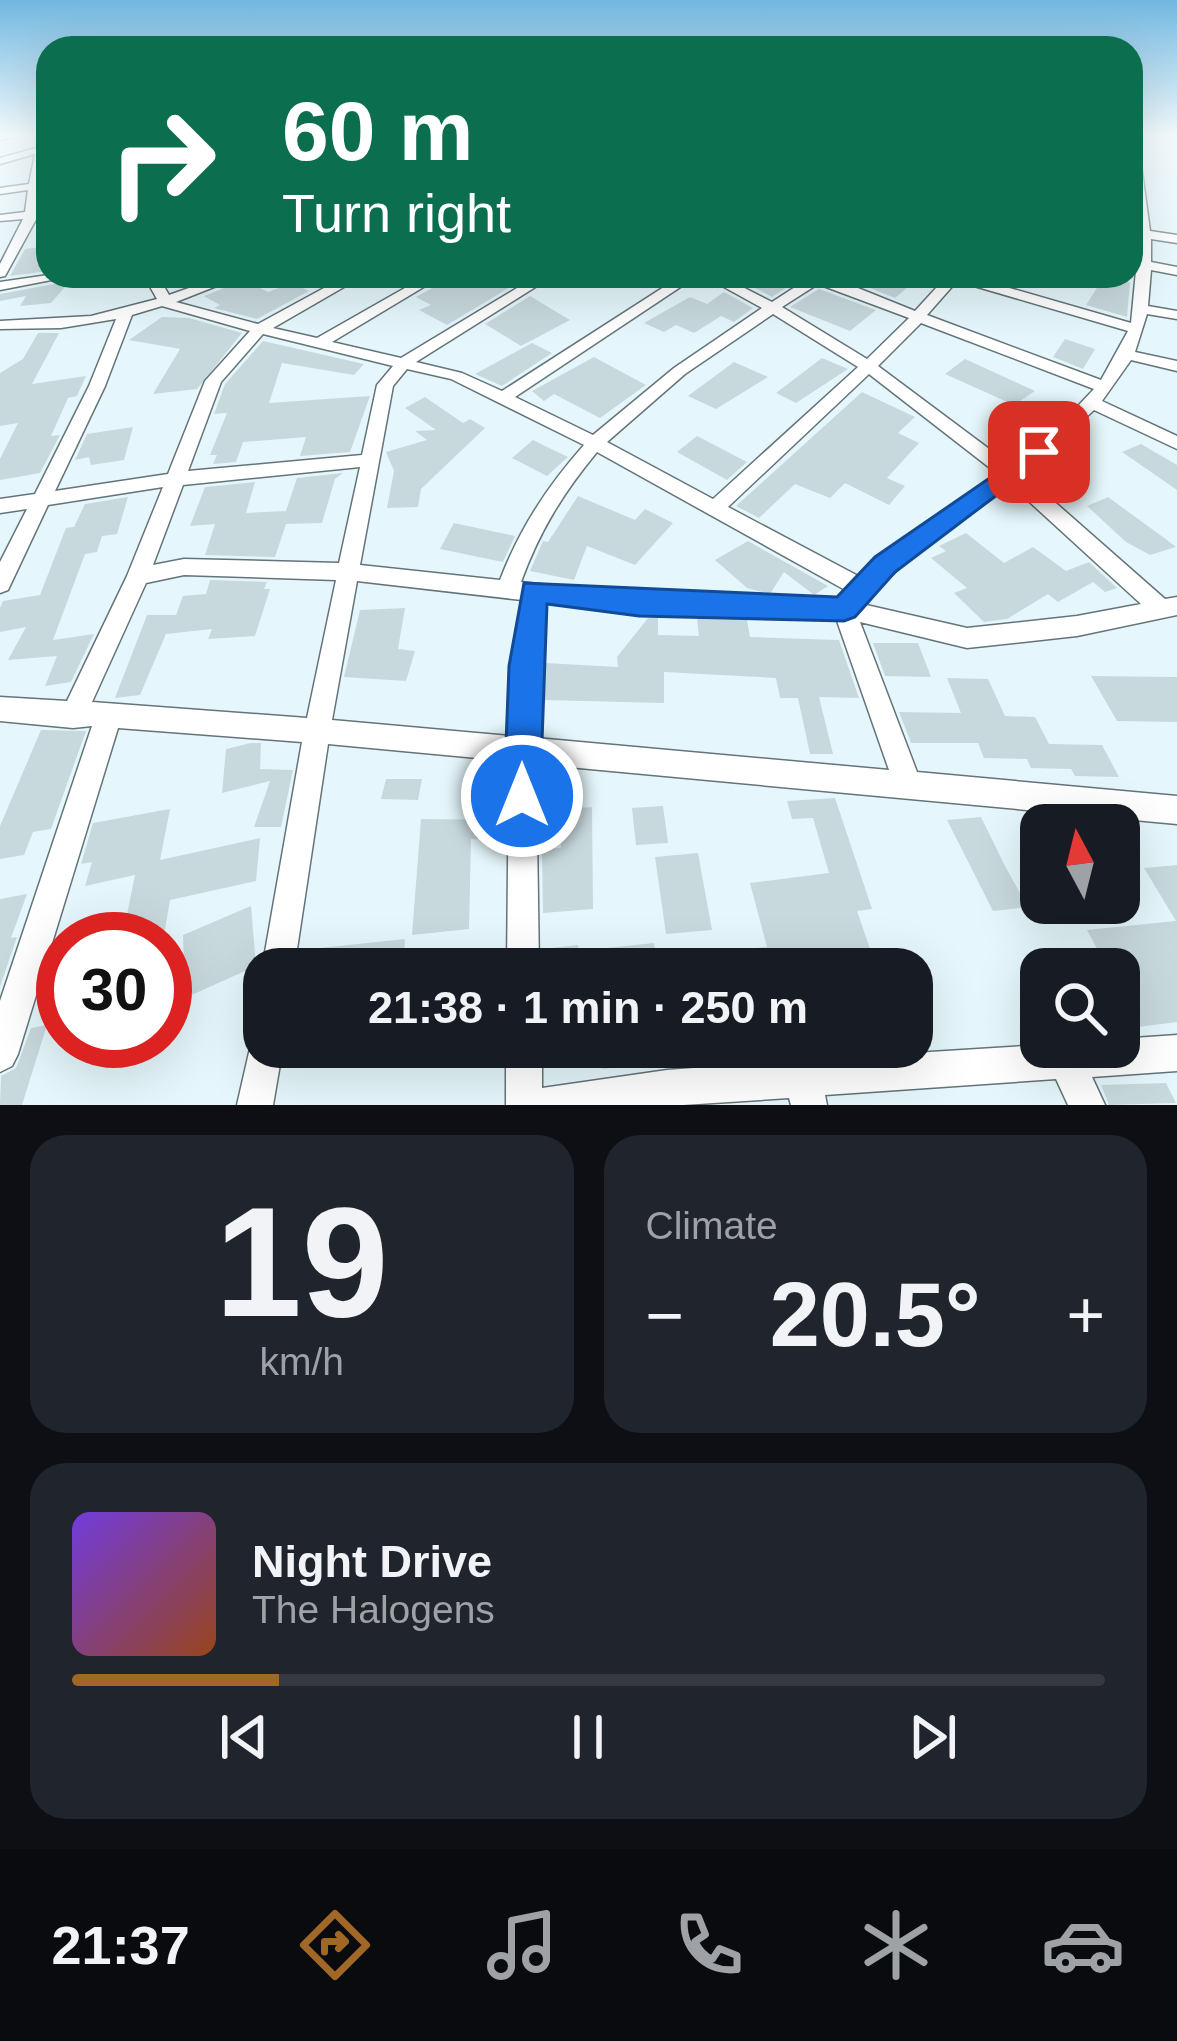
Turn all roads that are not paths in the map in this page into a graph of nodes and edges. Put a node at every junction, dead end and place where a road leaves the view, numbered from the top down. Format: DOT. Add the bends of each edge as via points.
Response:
graph roads {
  1 [pos="36,205"];
  2 [pos="36,212"];
  3 [pos="0,218"];
  4 [pos="1177,238"];
  5 [pos="1143,245"];
  6 [pos="1143,249"];
  7 [pos="1177,271"];
  8 [pos="0,273"];
  9 [pos="36,280"];
  10 [pos="0,286"];
  11 [pos="158,288"];
  12 [pos="203,288"];
  13 [pos="334,288"];
  14 [pos="414,288"];
  15 [pos="526,288"];
  16 [pos="671,288"];
  17 [pos="736,288"];
  18 [pos="801,288"];
  19 [pos="847,288"];
  20 [pos="944,288"];
  21 [pos="1006,288"];
  22 [pos="1139,288"];
  23 [pos="166,302"];
  24 [pos="772,305"];
  25 [pos="1177,315"];
  26 [pos="125,316"];
  27 [pos="920,316"];
  28 [pos="1139,319"];
  29 [pos="3,328"];
  30 [pos="260,328"];
  31 [pos="323,341"];
  32 [pos="1125,354"];
  33 [pos="405,362"];
  34 [pos="1177,366"];
  35 [pos="869,367"];
  36 [pos="1096,394"];
  37 [pos="503,397"];
  38 [pos="1177,443"];
  39 [pos="598,445"];
  40 [pos="371,460"];
  41 [pos="1015,473"];
  42 [pos="176,478"];
  43 [pos="42,500"];
  44 [pos="0,506"];
  45 [pos="714,509"];
  46 [pos="352,572"];
  47 [pos="138,576"];
  48 [pos="0,584"];
  49 [pos="861,588"];
  50 [pos="521,590"];
  51 [pos="1169,608"];
  52 [pos="844,609"];
  53 [pos="0,709"];
  54 [pos="73,716"];
  55 [pos="108,718"];
  56 [pos="317,730"];
  57 [pos="522,749"];
  58 [pos="907,782"];
  59 [pos="1177,811"];
  60 [pos="281,948"];
  61 [pos="523,948"];
  62 [pos="1177,1053"];
  63 [pos="0,1054"];
  64 [pos="1140,1057"];
  65 [pos="261,1068"];
  66 [pos="524,1068"];
  67 [pos="1029,1068"];
  68 [pos="1068,1068"];
  69 [pos="805,1092"];
  70 [pos="255,1105"];
  71 [pos="524,1105"];
  72 [pos="545,1105"];
  73 [pos="1088,1105"];
  1 -- 3 [label="street"];
  2 -- 8 [label="street"];
  4 -- 5 [label="street"];
  6 -- 7 [label="street"];
  9 -- 10 [label="street"];
  11 -- 23 [label="street"];
  12 -- 23 [label="street"];
  13 -- 30 [label="street"];
  14 -- 31 [label="street"];
  15 -- 33 [label="street"];
  16 -- 37 [label="street"];
  17 -- 24 [label="street"];
  18 -- 24 [label="street"];
  19 -- 27 [label="street"];
  20 -- 27 [label="street"];
  21 -- 28 [label="street"];
  22 -- 28 [label="street"];
  23 -- 26 [label="street"];
  23 -- 30 [label="street"];
  24 -- 35 [label="street"];
  24 -- 39 [label="street" via="663,384"];
  25 -- 28 [label="street"];
  26 -- 29 [label="street"];
  26 -- 43 [label="street"];
  27 -- 35 [label="street"];
  27 -- 36 [label="street"];
  28 -- 32 [label="street"];
  30 -- 31 [label="street"];
  30 -- 42 [label="street" via="213,381"];
  31 -- 33 [label="street"];
  32 -- 34 [label="street"];
  32 -- 36 [label="street"];
  33 -- 37 [label="street"];
  33 -- 40 [label="street" via="385,385"];
  35 -- 41 [label="street"];
  35 -- 45 [label="street"];
  36 -- 38 [label="street"];
  36 -- 41 [label="street"];
  37 -- 39 [label="street"];
  39 -- 45 [label="street"];
  39 -- 50 [label="street" via="536,513 519,546"];
  40 -- 42 [label="street"];
  40 -- 46 [label="street"];
  41 -- 49 [label="street"];
  41 -- 51 [label="street"];
  42 -- 43 [label="street"];
  42 -- 47 [label="street"];
  43 -- 44 [label="street"];
  43 -- 48 [label="street"];
  45 -- 49 [label="street"];
  46 -- 47 [label="street" via="184,567"];
  46 -- 50 [label="street"];
  46 -- 56 [label="street"];
  47 -- 54 [label="street"];
  49 -- 52 [label="street"];
  50 -- 52 [label="street" via="639,604"];
  50 -- 57 [label="street"];
  51 -- 52 [label="street" via="967,638"];
  52 -- 58 [label="street"];
  53 -- 54 [label="street"];
  54 -- 55 [label="street"];
  55 -- 56 [label="street"];
  55 -- 63 [label="street"];
  56 -- 57 [label="street"];
  56 -- 60 [label="street"];
  57 -- 58 [label="street"];
  57 -- 61 [label="street"];
  58 -- 59 [label="street"];
  62 -- 64 [label="street"];
  65 -- 70 [label="street"];
  66 -- 71 [label="street"];
  67 -- 69 [label="street"];
  68 -- 73 [label="street"];
  69 -- 72 [label="street"];
}
